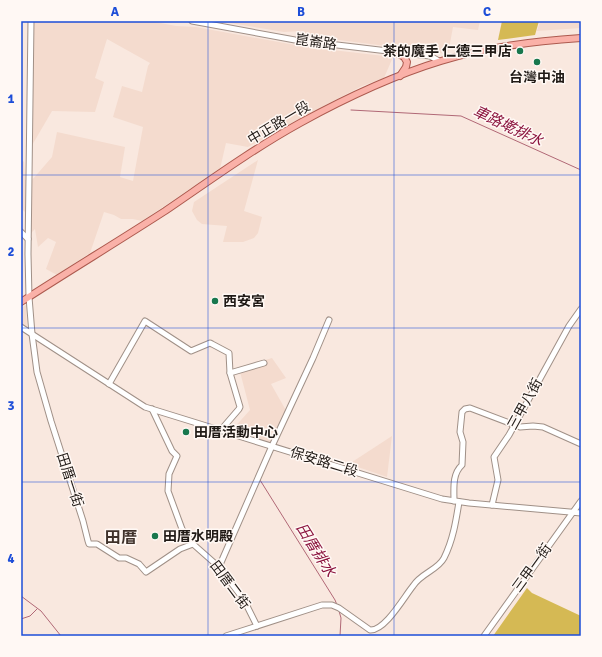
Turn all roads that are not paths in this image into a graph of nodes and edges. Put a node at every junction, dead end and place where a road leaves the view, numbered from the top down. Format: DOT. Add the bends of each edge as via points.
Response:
graph roads {
  1 [pos="31,21"];
  2 [pos="192,21"];
  3 [pos="581,38"];
  4 [pos="395,52"];
  5 [pos="440,61"];
  6 [pos="400,76"];
  7 [pos="21,232"];
  8 [pos="28,239"];
  9 [pos="29,297"];
  10 [pos="21,302"];
  11 [pos="581,310"];
  12 [pos="329,320"];
  13 [pos="21,327"];
  14 [pos="32,334"];
  15 [pos="264,363"];
  16 [pos="230,373"];
  17 [pos="108,384"];
  18 [pos="152,409"];
  19 [pos="513,425"];
  20 [pos="220,431"];
  21 [pos="581,444"];
  22 [pos="272,446"];
  23 [pos="581,501"];
  24 [pos="457,502"];
  25 [pos="492,505"];
  26 [pos="572,512"];
  27 [pos="581,513"];
  28 [pos="193,544"];
  29 [pos="218,567"];
  30 [pos="257,626"];
  31 [pos="226,636"];
  32 [pos="484,636"];
  1 -- 8 [label="street, 田厝一街"];
  2 -- 4 [label="street, 崑崙路" via="295,40"];
  3 -- 5 [label="main road, 中正路一段" via="522,44"];
  4 -- 5 [label="street, 崑崙路" via="430,56"];
  4 -- 6 [label="main road" via="407,62"];
  5 -- 6 [label="main road, 中正路一段"];
  6 -- 9 [label="main road, 中正路一段" via="298,124"];
  7 -- 8 [label="street"];
  8 -- 9 [label="street, 田厝一街"];
  9 -- 10 [label="main road, 中正路一段"];
  9 -- 14 [label="street, 田厝一街"];
  11 -- 19 [label="street, 三甲八街" via="569,326"];
  12 -- 22 [label="street"];
  13 -- 14 [label="street, 保安路二段"];
  14 -- 17 [label="street, 保安路二段"];
  14 -- 28 [label="street, 田厝一街" via="37,372 89,544 97,544 119,558 126,558 139,564 146,572 180,549"];
  15 -- 16 [label="street"];
  16 -- 17 [label="street" via="230,356 227,351 210,343 191,351 145,321"];
  16 -- 20 [label="street" via="239,409"];
  17 -- 18 [label="street, 保安路二段"];
  18 -- 20 [label="street, 保安路二段"];
  18 -- 28 [label="street, 田厝二街" via="176,456 169,474 168,491 182,529"];
  19 -- 21 [label="street" via="520,428 543,428"];
  19 -- 24 [label="street" via="470,408 462,412 462,465 455,477"];
  19 -- 25 [label="street, 三甲八街" via="494,457 498,480"];
  20 -- 22 [label="street, 保安路二段"];
  22 -- 24 [label="street, 保安路二段" via="430,496"];
  22 -- 29 [label="street"];
  23 -- 26 [label="street, 三甲一街"];
  24 -- 25 [label="street, 保安路二段"];
  24 -- 30 [label="street, 田厝二街" via="454,534 441,562 414,584 380,628 370,630 338,607 322,605"];
  25 -- 26 [label="street, 保安路二段"];
  26 -- 27 [label="street, 保安路二段"];
  26 -- 32 [label="street, 三甲一街"];
  28 -- 29 [label="street, 田厝二街"];
  29 -- 30 [label="street, 田厝二街" via="244,600"];
  30 -- 31 [label="street"];
}
